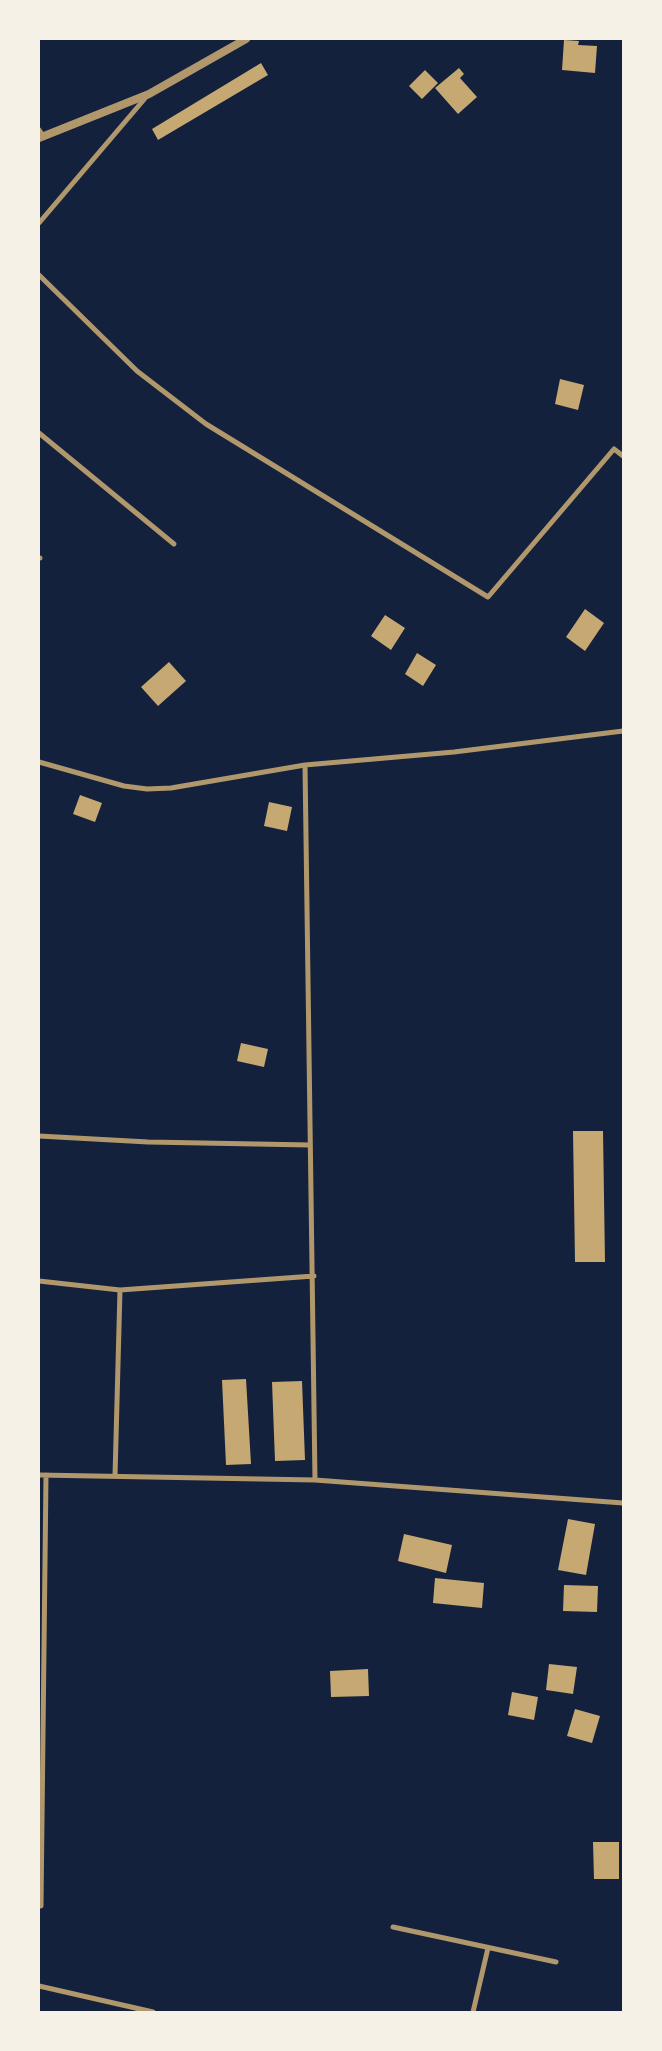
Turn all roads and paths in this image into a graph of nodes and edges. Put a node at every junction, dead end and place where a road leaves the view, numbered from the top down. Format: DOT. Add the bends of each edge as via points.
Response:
graph roads {
  1 [pos="246,39"];
  2 [pos="149,94"];
  3 [pos="40,135"];
  4 [pos="39,223"];
  5 [pos="39,275"];
  6 [pos="39,433"];
  7 [pos="623,456"];
  8 [pos="174,544"];
  9 [pos="623,731"];
  10 [pos="39,762"];
  11 [pos="305,766"];
  12 [pos="39,1136"];
  13 [pos="310,1145"];
  14 [pos="314,1276"];
  15 [pos="39,1281"];
  16 [pos="120,1290"];
  17 [pos="39,1475"];
  18 [pos="46,1475"];
  19 [pos="115,1476"];
  20 [pos="315,1480"];
  21 [pos="623,1503"];
  22 [pos="39,1906"];
  23 [pos="393,1927"];
  24 [pos="488,1948"];
  25 [pos="556,1962"];
  26 [pos="39,1986"];
  27 [pos="154,2012"];
  28 [pos="472,2012"];
  1 -- 2 [label="street"];
  2 -- 3 [label="street"];
  2 -- 4 [label="street"];
  5 -- 7 [label="street" via="136,371 198,418 488,597 614,449"];
  6 -- 8 [label="street"];
  9 -- 11 [label="street"];
  10 -- 11 [label="street" via="103,782 147,789 172,788"];
  11 -- 13 [label="street"];
  12 -- 13 [label="street"];
  13 -- 14 [label="street"];
  14 -- 16 [label="street"];
  14 -- 20 [label="street"];
  15 -- 16 [label="street"];
  16 -- 19 [label="street"];
  17 -- 18 [label="street"];
  18 -- 19 [label="street"];
  18 -- 22 [label="street"];
  19 -- 20 [label="street"];
  20 -- 21 [label="street"];
  23 -- 24 [label="street"];
  24 -- 25 [label="street"];
  24 -- 28 [label="street"];
  26 -- 27 [label="street"];
}
